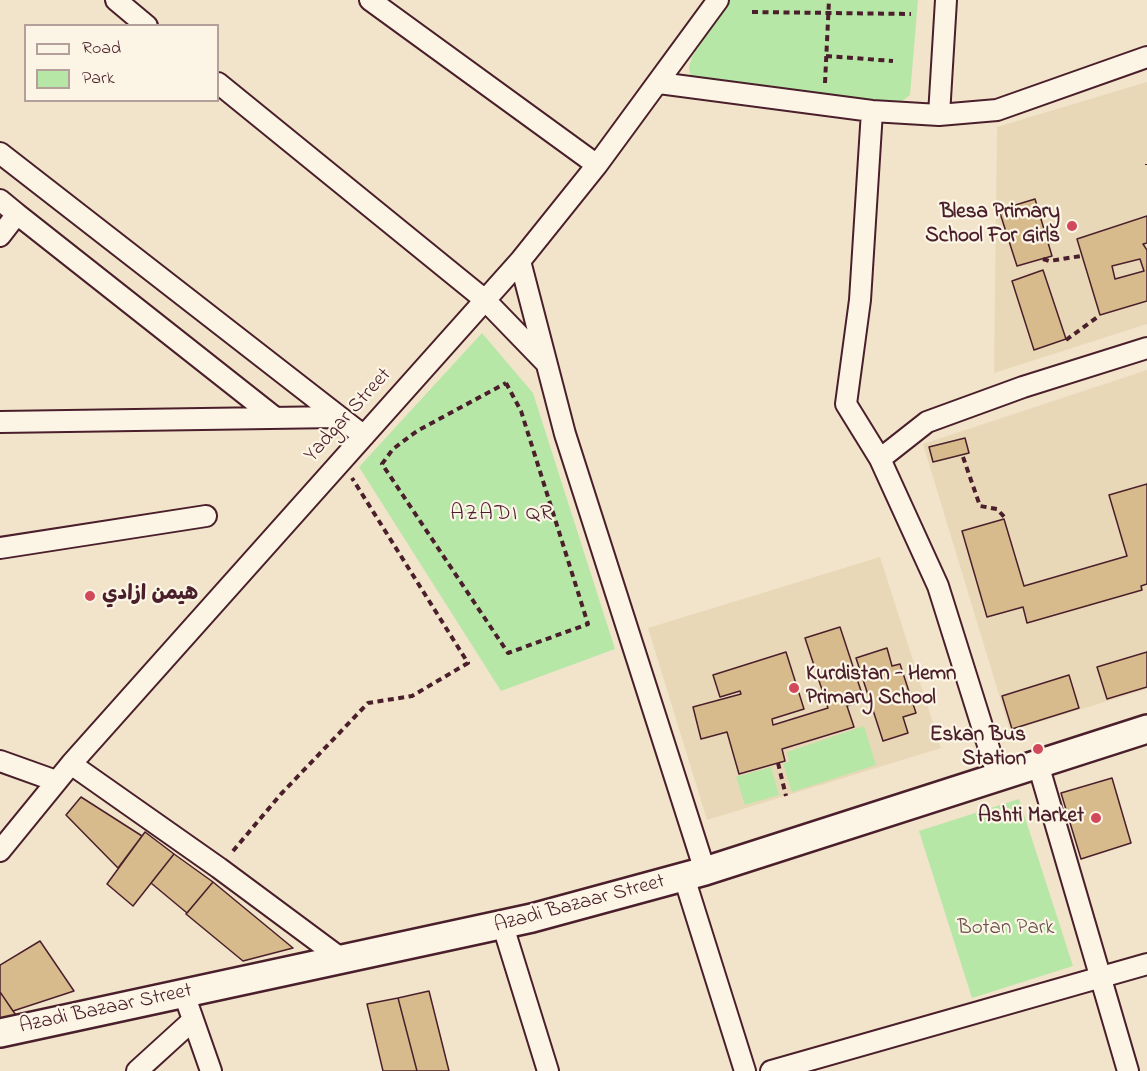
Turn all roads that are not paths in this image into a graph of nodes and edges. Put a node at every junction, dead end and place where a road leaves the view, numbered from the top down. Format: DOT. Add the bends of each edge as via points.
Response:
graph roads {
  1 [pos="116,0"];
  2 [pos="370,0"];
  3 [pos="718,0"];
  4 [pos="946,0"];
  5 [pos="145,24"];
  6 [pos="1147,57"];
  7 [pos="659,83"];
  8 [pos="219,84"];
  9 [pos="872,111"];
  10 [pos="939,115"];
  11 [pos="0,153"];
  12 [pos="597,165"];
  13 [pos="0,200"];
  14 [pos="17,214"];
  15 [pos="0,236"];
  16 [pos="520,261"];
  17 [pos="485,300"];
  18 [pos="1147,348"];
  19 [pos="546,363"];
  20 [pos="273,416"];
  21 [pos="337,417"];
  22 [pos="0,423"];
  23 [pos="364,436"];
  24 [pos="880,459"];
  25 [pos="206,516"];
  26 [pos="0,548"];
  27 [pos="1147,729"];
  28 [pos="0,761"];
  29 [pos="70,764"];
  30 [pos="1038,764"];
  31 [pos="999,777"];
  32 [pos="56,781"];
  33 [pos="0,851"];
  34 [pos="694,874"];
  35 [pos="502,926"];
  36 [pos="343,960"];
  37 [pos="1147,964"];
  38 [pos="1100,977"];
  39 [pos="184,994"];
  40 [pos="193,1020"];
  41 [pos="0,1033"];
  42 [pos="137,1071"];
  43 [pos="211,1071"];
  44 [pos="548,1071"];
  45 [pos="745,1071"];
  46 [pos="771,1071"];
  47 [pos="1128,1071"];
  1 -- 5 [label="street"];
  2 -- 12 [label="street"];
  3 -- 7 [label="street, Yadgar Street"];
  4 -- 10 [label="street"];
  6 -- 10 [label="street" via="997,110"];
  7 -- 9 [label="street"];
  7 -- 12 [label="street, Yadgar Street"];
  8 -- 17 [label="street"];
  9 -- 10 [label="street"];
  9 -- 24 [label="street" via="860,300 846,404"];
  11 -- 21 [label="street"];
  12 -- 16 [label="street, Yadgar Street"];
  13 -- 14 [label="street"];
  14 -- 15 [label="street"];
  14 -- 20 [label="street"];
  16 -- 17 [label="street, Yadgar Street"];
  16 -- 19 [label="street"];
  17 -- 19 [label="street"];
  17 -- 23 [label="street, Yadgar Street"];
  18 -- 24 [label="street" via="927,422"];
  19 -- 34 [label="street"];
  20 -- 21 [label="street"];
  20 -- 22 [label="street"];
  21 -- 23 [label="street"];
  23 -- 29 [label="street, Yadgar Street"];
  24 -- 31 [label="street" via="938,586"];
  25 -- 26 [label="street"];
  27 -- 30 [label="street, Azadi Bazaar Street"];
  28 -- 32 [label="street"];
  29 -- 32 [label="street, Yadgar Street"];
  29 -- 36 [label="street"];
  30 -- 31 [label="street, Azadi Bazaar Street"];
  30 -- 38 [label="street"];
  31 -- 34 [label="street, Azadi Bazaar Street"];
  32 -- 33 [label="street, Yadgar Street"];
  34 -- 35 [label="street, Azadi Bazaar Street"];
  34 -- 45 [label="street"];
  35 -- 36 [label="street, Azadi Bazaar Street"];
  35 -- 44 [label="street"];
  36 -- 39 [label="street, Azadi Bazaar Street"];
  37 -- 38 [label="street"];
  38 -- 46 [label="street"];
  38 -- 47 [label="street"];
  39 -- 40 [label="street"];
  39 -- 41 [label="street, Azadi Bazaar Street"];
  40 -- 42 [label="street"];
  40 -- 43 [label="street"];
}
